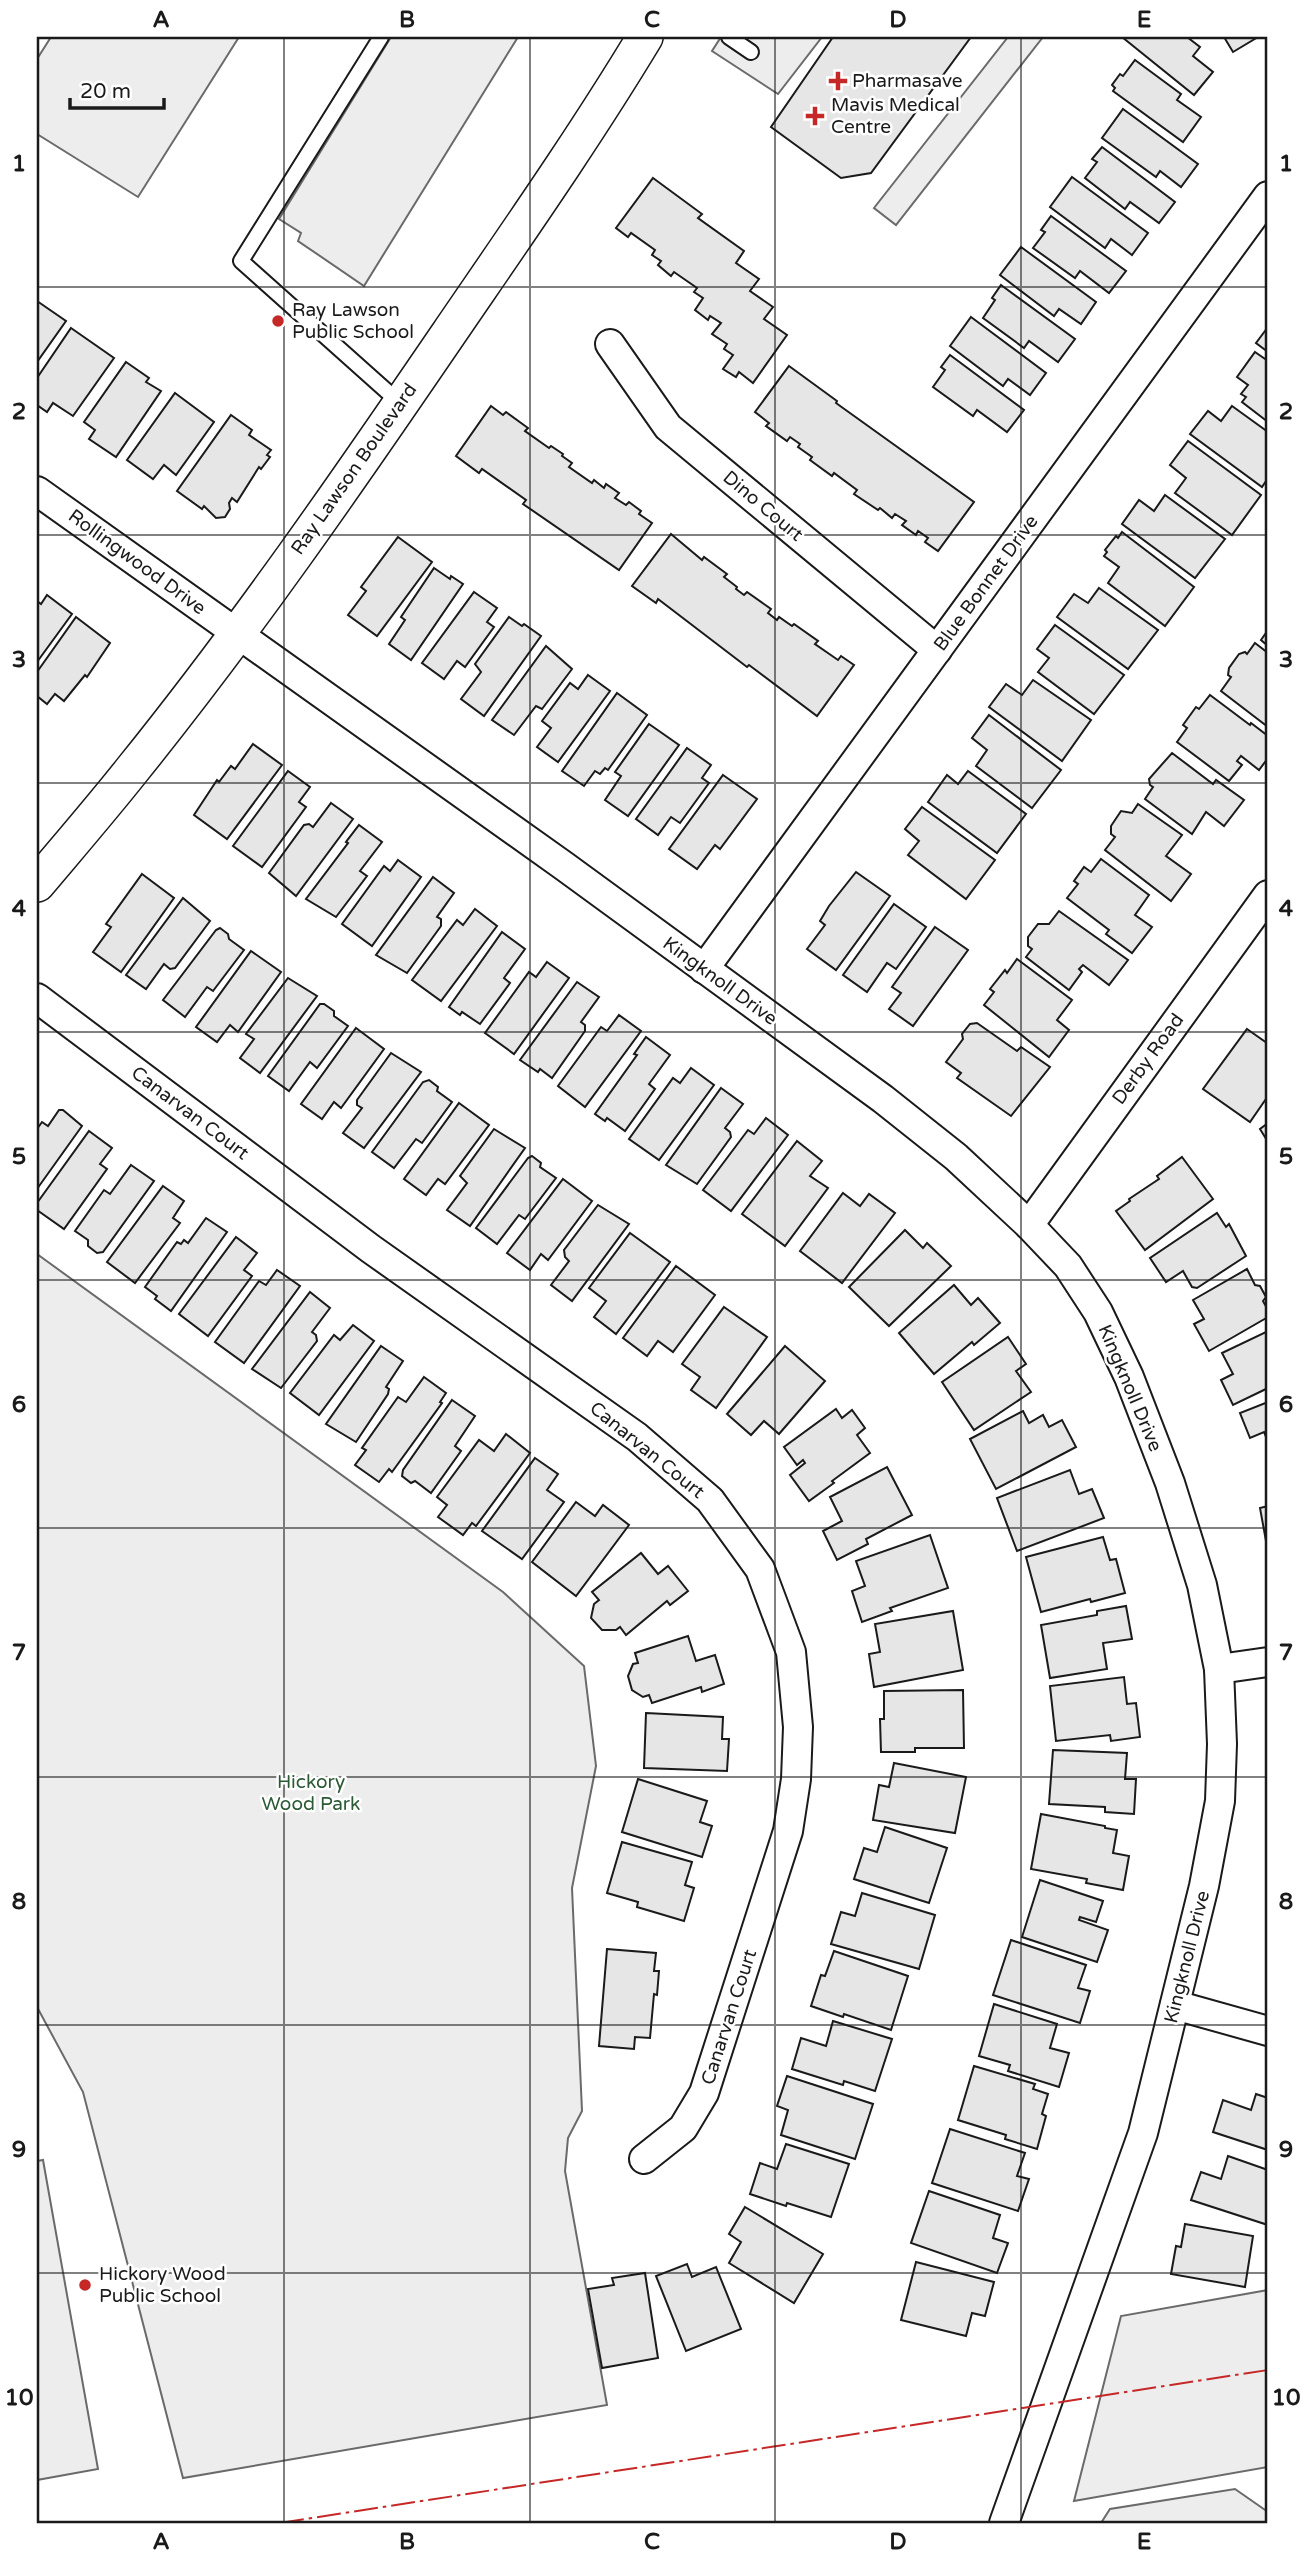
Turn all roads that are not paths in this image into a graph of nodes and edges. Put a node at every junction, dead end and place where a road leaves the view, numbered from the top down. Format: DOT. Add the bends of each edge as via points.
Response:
graph roads {
  1 [pos="381,37"];
  2 [pos="645,37"];
  3 [pos="729,37"];
  4 [pos="751,52"];
  5 [pos="1268,197"];
  6 [pos="610,344"];
  7 [pos="401,404"];
  8 [pos="37,491"];
  9 [pos="237,634"];
  10 [pos="937,650"];
  11 [pos="37,884"];
  12 [pos="1263,913"];
  13 [pos="704,969"];
  14 [pos="37,998"];
  15 [pos="1029,1225"];
  16 [pos="1268,1662"];
  17 [pos="1219,1669"];
  18 [pos="1175,2005"];
  19 [pos="1268,2031"];
  20 [pos="644,2159"];
  21 [pos="1004,2523"];
  1 -- 7 [label="lane" via="241,261"];
  2 -- 7 [label="street, Ray Lawson Boulevard" via="602,108"];
  3 -- 4 [label="lane"];
  5 -- 10 [label="street, Blue Bonnet Drive"];
  6 -- 10 [label="street, Dino Court" via="668,427"];
  7 -- 9 [label="street, Ray Lawson Boulevard"];
  8 -- 9 [label="street, Rollingwood Drive"];
  9 -- 11 [label="street, Ray Lawson Boulevard"];
  9 -- 13 [label="street, Kingknoll Drive"];
  10 -- 13 [label="street, Blue Bonnet Drive"];
  12 -- 15 [label="street, Derby Road"];
  13 -- 15 [label="street, Kingknoll Drive" via="894,1107"];
  14 -- 20 [label="street, Canarvan Court" via="371,1250 637,1437 710,1500 760,1569 791,1652 798,1727 788,1831 704,2093 683,2128"];
  15 -- 17 [label="street, Kingknoll Drive" via="1068,1266 1098,1312 1129,1377 1170,1483 1202,1585"];
  16 -- 17 [label="street"];
  17 -- 18 [label="street, Kingknoll Drive" via="1220,1801"];
  18 -- 19 [label="street"];
  18 -- 21 [label="street, Kingknoll Drive" via="1143,2133"];
}
